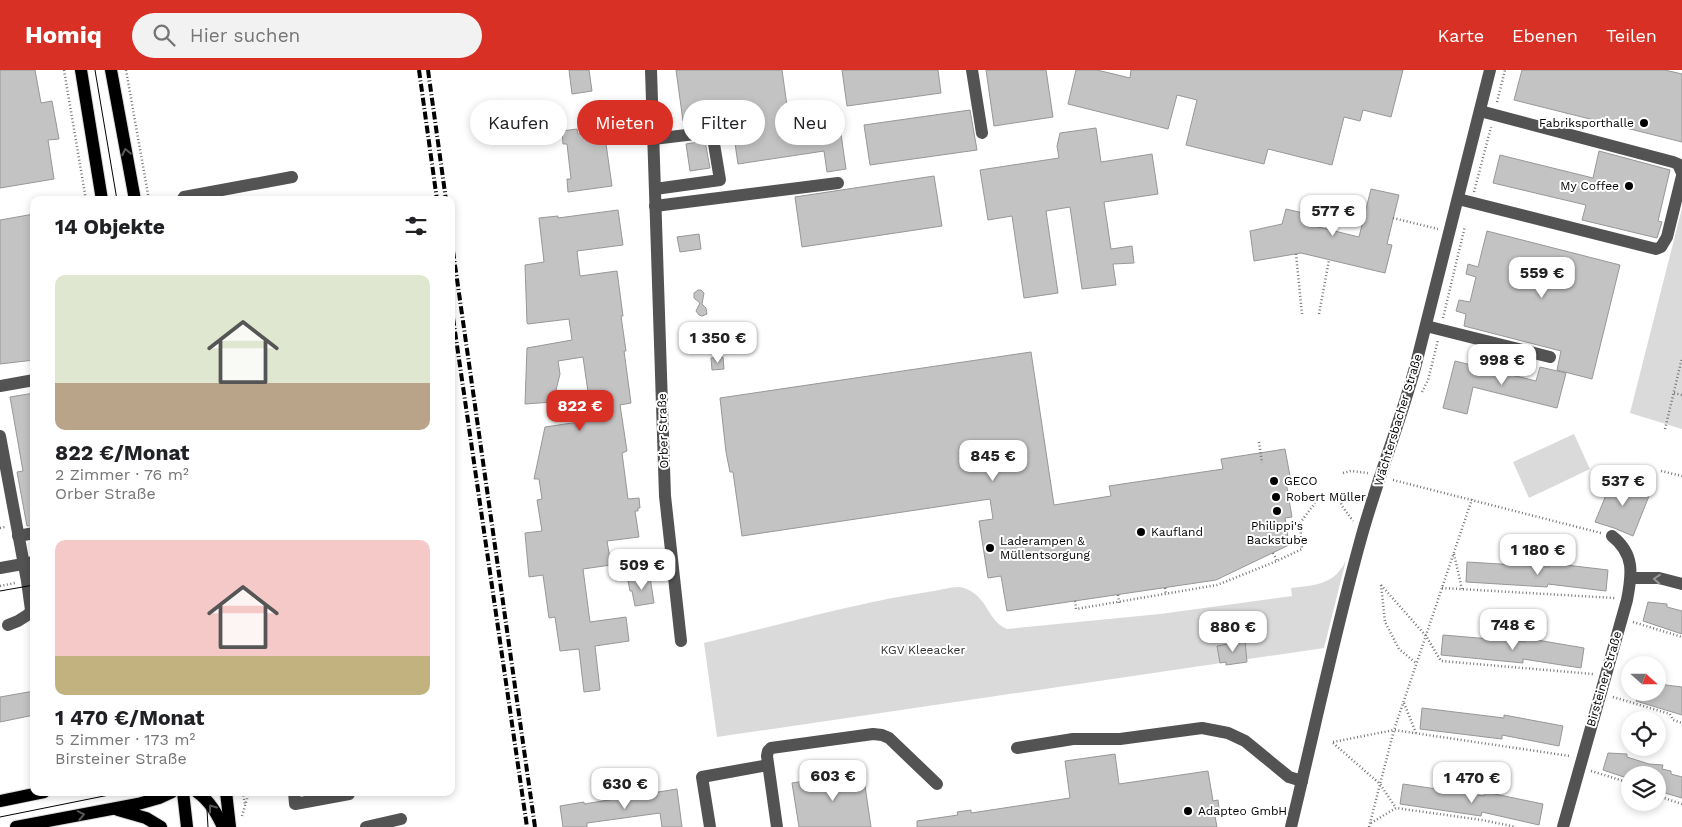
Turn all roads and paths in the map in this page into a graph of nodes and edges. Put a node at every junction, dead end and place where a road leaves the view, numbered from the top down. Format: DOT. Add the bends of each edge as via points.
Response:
graph roads {
  1 [pos="64,70"];
  2 [pos="81,70"];
  3 [pos="111,70"];
  4 [pos="126,70"];
  5 [pos="651,70"];
  6 [pos="972,70"];
  7 [pos="1490,70"];
  8 [pos="652,100"];
  9 [pos="1480,111"];
  10 [pos="982,133"];
  11 [pos="673,137"];
  12 [pos="653,145"];
  13 [pos="1682,175"];
  14 [pos="292,177"];
  15 [pos="838,183"];
  16 [pos="655,189"];
  17 [pos="85,196"];
  18 [pos="101,196"];
  19 [pos="134,196"];
  20 [pos="149,196"];
  21 [pos="189,196"];
  22 [pos="1458,199"];
  23 [pos="655,206"];
  24 [pos="1393,218"];
  25 [pos="1449,231"];
  26 [pos="1296,254"];
  27 [pos="1329,260"];
  28 [pos="1302,314"];
  29 [pos="1319,314"];
  30 [pos="1426,326"];
  31 [pos="1550,357"];
  32 [pos="1682,358"];
  33 [pos="30,381"];
  34 [pos="0,386"];
  35 [pos="1674,393"];
  36 [pos="1682,395"];
  37 [pos="1665,429"];
  38 [pos="0,436"];
  39 [pos="1259,442"];
  40 [pos="1262,463"];
  41 [pos="1661,471"];
  42 [pos="1343,472"];
  43 [pos="1380,476"];
  44 [pos="1682,476"];
  45 [pos="1472,499"];
  46 [pos="1340,500"];
  47 [pos="1315,503"];
  48 [pos="5,527"];
  49 [pos="0,528"];
  50 [pos="30,534"];
  51 [pos="18,536"];
  52 [pos="1612,536"];
  53 [pos="1360,541"];
  54 [pos="1273,553"];
  55 [pos="1454,553"];
  56 [pos="1277,561"];
  57 [pos="29,563"];
  58 [pos="0,568"];
  59 [pos="1631,578"];
  60 [pos="1216,580"];
  61 [pos="1682,584"];
  62 [pos="30,586"];
  63 [pos="1217,586"];
  64 [pos="1164,588"];
  65 [pos="1442,588"];
  66 [pos="1462,589"];
  67 [pos="1118,595"];
  68 [pos="1166,595"];
  69 [pos="1627,600"];
  70 [pos="1075,601"];
  71 [pos="1119,603"];
  72 [pos="30,612"];
  73 [pos="1621,618"];
  74 [pos="8,625"];
  75 [pos="1426,636"];
  76 [pos="1682,637"];
  77 [pos="681,640"];
  78 [pos="1416,664"];
  79 [pos="1604,675"];
  80 [pos="1600,693"];
  81 [pos="1404,703"];
  82 [pos="1682,723"];
  83 [pos="1394,730"];
  84 [pos="1416,733"];
  85 [pos="1017,748"];
  86 [pos="1580,763"];
  87 [pos="768,765"];
  88 [pos="1621,779"];
  89 [pos="1302,781"];
  90 [pos="936,784"];
  91 [pos="1380,784"];
  92 [pos="30,795"];
  93 [pos="162,796"];
  94 [pos="183,796"];
  95 [pos="202,796"];
  96 [pos="227,796"];
  97 [pos="244,796"];
  98 [pos="248,796"];
  99 [pos="295,796"];
  100 [pos="338,796"];
  101 [pos="1666,799"];
  102 [pos="0,801"];
  103 [pos="1682,804"];
  104 [pos="245,806"];
  105 [pos="1396,808"];
  106 [pos="113,809"];
  107 [pos="401,819"];
  108 [pos="235,825"];
  109 [pos="1370,825"];
  110 [pos="16,827"];
  111 [pos="161,827"];
  112 [pos="187,827"];
  113 [pos="223,827"];
  114 [pos="366,827"];
  115 [pos="710,827"];
  116 [pos="777,827"];
  117 [pos="1291,827"];
  118 [pos="1516,827"];
  119 [pos="1563,827"];
  1 -- 17 [label="path"];
  2 -- 18 [label="main road"];
  19 -- 3 [label="main road, one-way"];
  4 -- 20 [label="path"];
  5 -- 8 [label="street, Orber Straße"];
  6 -- 10 [label="street"];
  7 -- 9 [label="street, Wächtersbacher Straße"];
  9 -- 13 [label="street" via="1674,162"];
  9 -- 22 [label="street, Wächtersbacher Straße"];
  11 -- 16 [label="street" via="712,132 720,180"];
  12 -- 16 [label="street, Orber Straße"];
  13 -- 22 [label="street" via="1667,237 1656,249"];
  14 -- 21 [label="street"];
  15 -- 23 [label="street"];
  16 -- 23 [label="street, Orber Straße"];
  22 -- 25 [label="street, Wächtersbacher Straße"];
  23 -- 77 [label="street, Orber Straße" via="665,496"];
  24 -- 25 [label="path"];
  25 -- 30 [label="street, Wächtersbacher Straße"];
  26 -- 28 [label="path"];
  27 -- 29 [label="path"];
  30 -- 31 [label="street"];
  30 -- 43 [label="street, Wächtersbacher Straße" via="1404,408"];
  32 -- 35 [label="path"];
  33 -- 34 [label="street"];
  35 -- 36 [label="path"];
  35 -- 37 [label="path"];
  38 -- 51 [label="street"];
  39 -- 40 [label="path"];
  41 -- 44 [label="path"];
  42 -- 43 [label="path"];
  43 -- 45 [label="path"];
  43 -- 53 [label="street, Wächtersbacher Straße"];
  45 -- 52 [label="path"];
  45 -- 55 [label="path"];
  46 -- 53 [label="path" via="1356,525"];
  47 -- 56 [label="path" via="1300,523 1302,549"];
  48 -- 49 [label="path"];
  50 -- 51 [label="street"];
  51 -- 57 [label="street"];
  52 -- 59 [label="street, Birsteiner Straße" via="1624,548"];
  53 -- 89 [label="street, Wächtersbacher Straße"];
  54 -- 56 [label="path"];
  55 -- 65 [label="path"];
  55 -- 66 [label="path"];
  56 -- 63 [label="path"];
  57 -- 58 [label="street"];
  57 -- 62 [label="street"];
  61 -- 59 [label="street, one-way" via="1659,578"];
  59 -- 69 [label="street, Birsteiner Straße"];
  60 -- 63 [label="path"];
  63 -- 68 [label="path"];
  64 -- 68 [label="path"];
  65 -- 66 [label="path"];
  65 -- 75 [label="path"];
  66 -- 69 [label="path"];
  67 -- 71 [label="path"];
  68 -- 71 [label="path"];
  69 -- 73 [label="street, Birsteiner Straße"];
  70 -- 71 [label="path" via="1076,609"];
  72 -- 74 [label="street"];
  73 -- 76 [label="path"];
  73 -- 79 [label="street, Birsteiner Straße"];
  75 -- 78 [label="path"];
  75 -- 78 [label="path" via="1381,585 1385,622 1399,649"];
  75 -- 79 [label="path" via="1440,661"];
  78 -- 81 [label="path"];
  79 -- 80 [label="street, Birsteiner Straße"];
  80 -- 82 [label="path" via="1670,714 1673,720"];
  80 -- 86 [label="street, Birsteiner Straße"];
  81 -- 83 [label="path"];
  81 -- 84 [label="path"];
  83 -- 84 [label="path"];
  83 -- 91 [label="path"];
  83 -- 91 [label="path" via="1332,742"];
  84 -- 86 [label="path"];
  85 -- 89 [label="street" via="1073,739 1120,739 1202,728 1228,733 1245,741 1289,777"];
  86 -- 88 [label="path"];
  86 -- 119 [label="street, Birsteiner Straße"];
  87 -- 90 [label="street" via="767,756 771,748 874,734 888,738"];
  87 -- 115 [label="street" via="702,777"];
  87 -- 116 [label="street"];
  89 -- 117 [label="street, Wächtersbacher Straße"];
  91 -- 105 [label="path"];
  91 -- 109 [label="path"];
  92 -- 102 [label="main road"];
  93 -- 106 [label="main road"];
  94 -- 112 [label="main road"];
  113 -- 95 [label="main road, one-way" via="213,808"];
  96 -- 108 [label="main road"];
  97 -- 104 [label="path"];
  98 -- 104 [label="path"];
  99 -- 100 [label="street" via="296,804"];
  101 -- 103 [label="path"];
  104 -- 108 [label="path"];
  105 -- 109 [label="path"];
  105 -- 118 [label="path"];
  110 -- 106 [label="main road, one-way"];
  106 -- 111 [label="main road" via="146,818"];
  107 -- 114 [label="street"];
}
